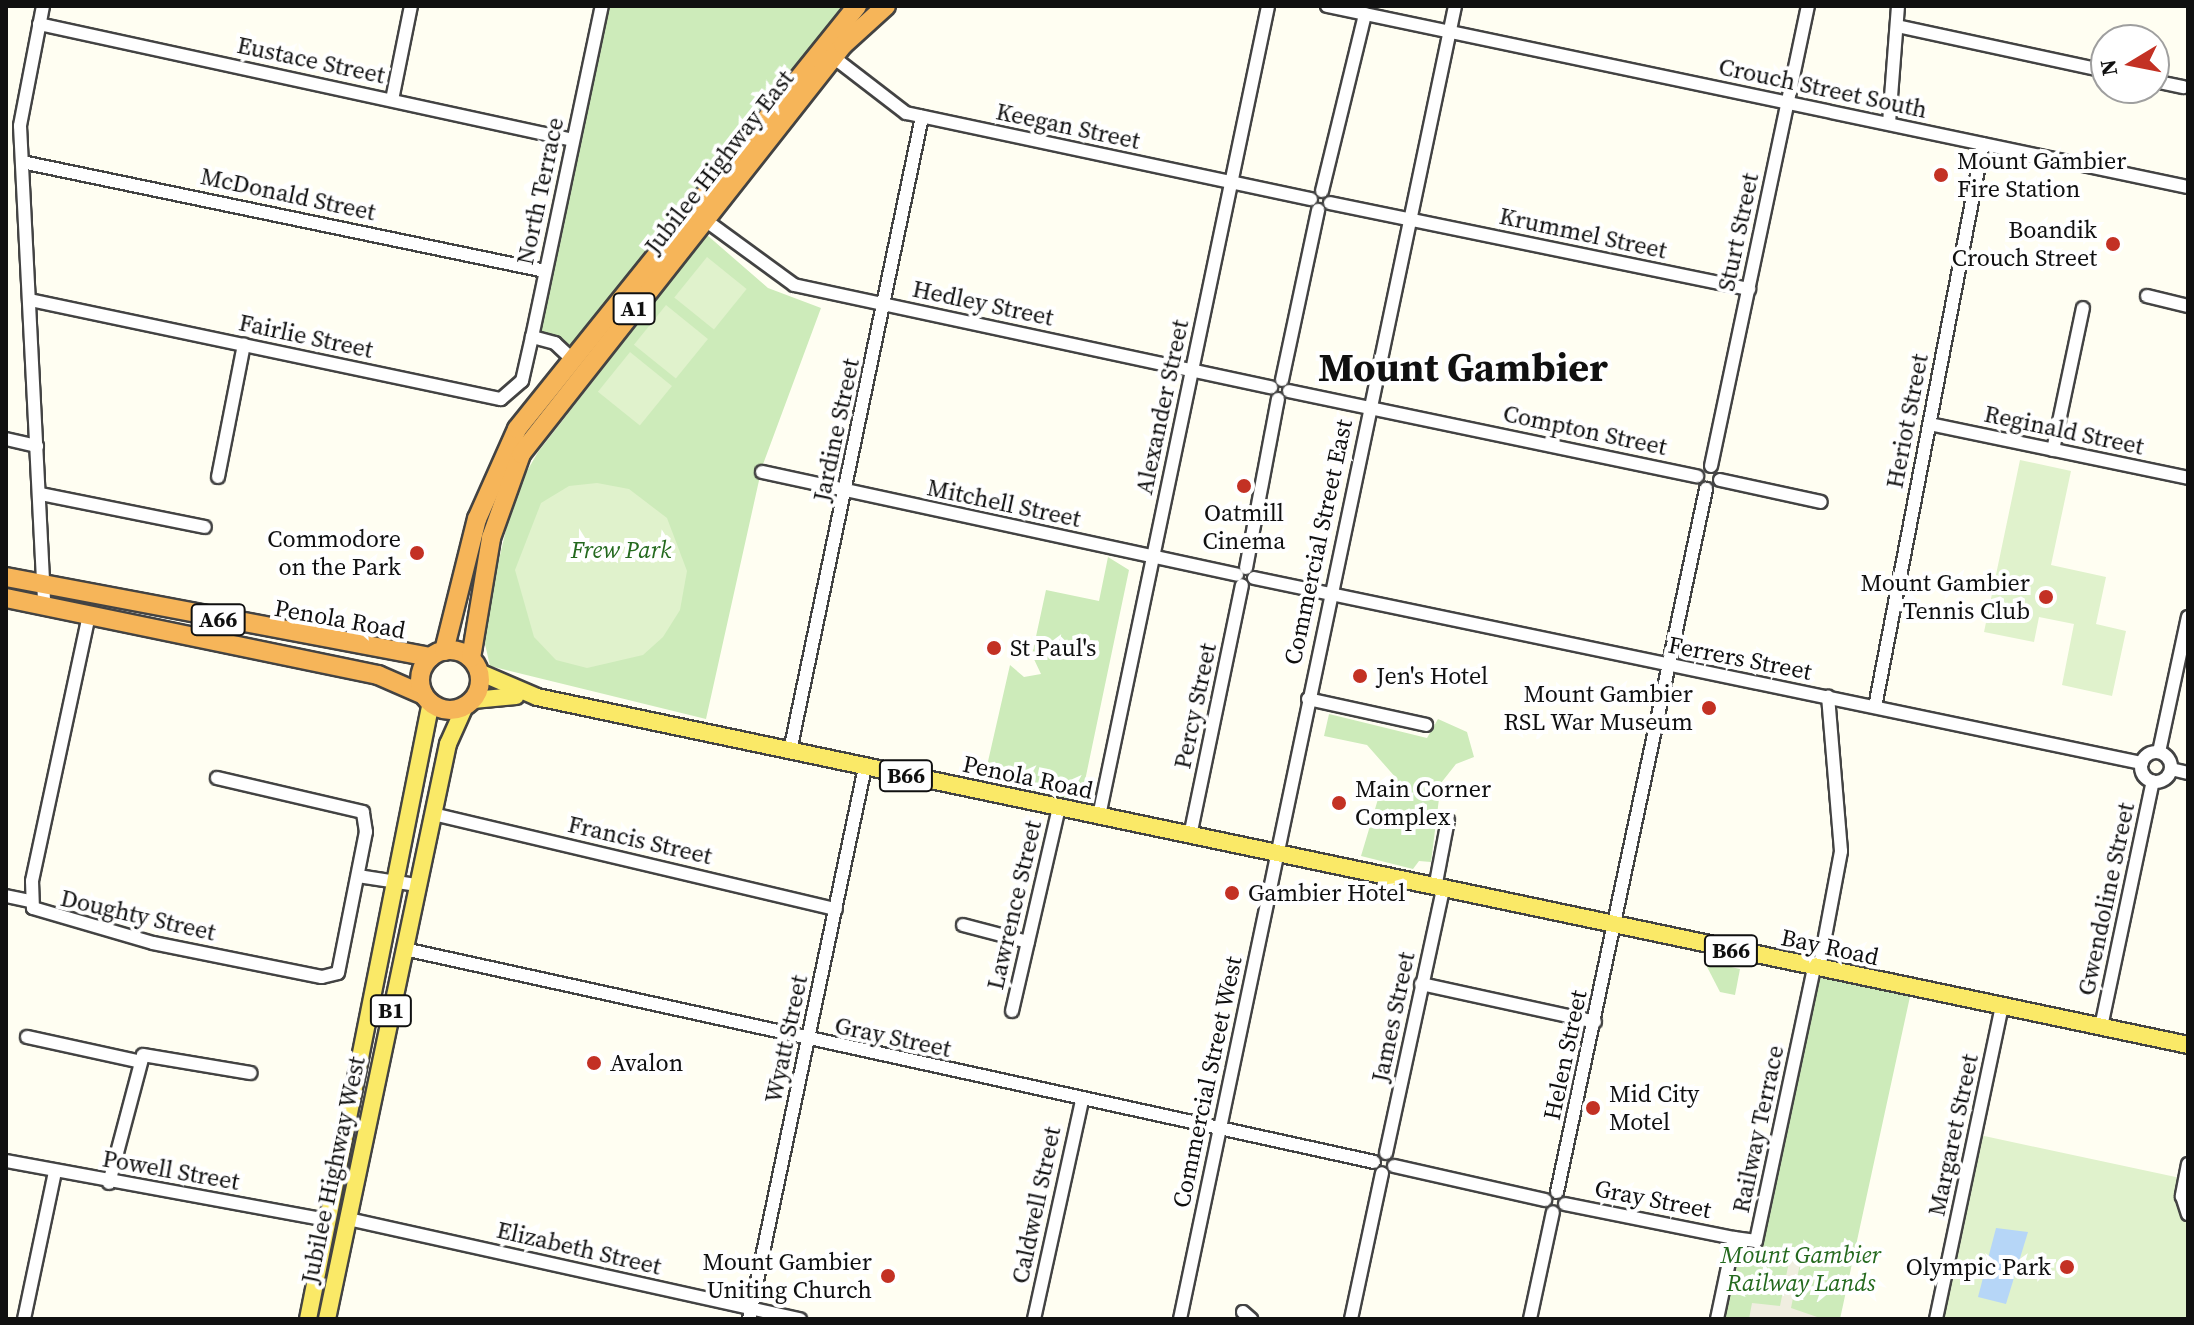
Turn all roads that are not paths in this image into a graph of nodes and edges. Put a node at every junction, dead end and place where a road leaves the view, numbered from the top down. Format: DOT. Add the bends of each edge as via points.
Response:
graph roads {
  1 [pos="43,6"];
  2 [pos="411,6"];
  3 [pos="602,6"];
  4 [pos="857,6"];
  5 [pos="886,6"];
  6 [pos="1268,6"];
  7 [pos="1327,6"];
  8 [pos="1455,6"];
  9 [pos="1808,6"];
  10 [pos="1898,6"];
  11 [pos="1365,14"];
  12 [pos="39,24"];
  13 [pos="1897,26"];
  14 [pos="1449,32"];
  15 [pos="833,57"];
  16 [pos="2090,68"];
  17 [pos="2170,84"];
  18 [pos="2183,87"];
  19 [pos="392,100"];
  20 [pos="1788,103"];
  21 [pos="922,117"];
  22 [pos="1889,123"];
  23 [pos="6,132"];
  24 [pos="20,135"];
  25 [pos="573,140"];
  26 [pos="1983,144"];
  27 [pos="22,162"];
  28 [pos="1232,183"];
  29 [pos="2188,187"];
  30 [pos="1320,200"];
  31 [pos="1407,219"];
  32 [pos="705,220"];
  33 [pos="545,271"];
  34 [pos="1749,289"];
  35 [pos="2147,296"];
  36 [pos="632,298"];
  37 [pos="30,300"];
  38 [pos="884,304"];
  39 [pos="2188,306"];
  40 [pos="2083,308"];
  41 [pos="532,337"];
  42 [pos="244,345"];
  43 [pos="573,360"];
  44 [pos="1193,371"];
  45 [pos="1280,389"];
  46 [pos="1369,406"];
  47 [pos="1930,424"];
  48 [pos="524,434"];
  49 [pos="6,439"];
  50 [pos="37,446"];
  51 [pos="2053,450"];
  52 [pos="1711,466"];
  53 [pos="762,472"];
  54 [pos="1697,476"];
  55 [pos="218,477"];
  56 [pos="2188,478"];
  57 [pos="1720,480"];
  58 [pos="1706,489"];
  59 [pos="846,491"];
  60 [pos="41,494"];
  61 [pos="1821,502"];
  62 [pos="205,527"];
  63 [pos="1152,558"];
  64 [pos="6,577"];
  65 [pos="1245,577"];
  66 [pos="46,586"];
  67 [pos="1330,594"];
  68 [pos="6,598"];
  69 [pos="44,605"];
  70 [pos="89,615"];
  71 [pos="2188,617"];
  72 [pos="437,654"];
  73 [pos="475,665"];
  74 [pos="1668,667"];
  75 [pos="537,697"];
  76 [pos="1828,697"];
  77 [pos="428,699"];
  78 [pos="1308,699"];
  79 [pos="469,703"];
  80 [pos="1875,707"];
  81 [pos="1426,725"];
  82 [pos="790,751"];
  83 [pos="2159,752"];
  84 [pos="2142,763"];
  85 [pos="865,767"];
  86 [pos="2171,769"];
  87 [pos="2188,773"];
  88 [pos="217,778"];
  89 [pos="2153,781"];
  90 [pos="1059,808"];
  91 [pos="433,814"];
  92 [pos="1099,816"];
  93 [pos="1448,820"];
  94 [pos="1190,836"];
  95 [pos="1275,853"];
  96 [pos="358,876"];
  97 [pos="398,882"];
  98 [pos="417,885"];
  99 [pos="1439,889"];
  100 [pos="6,896"];
  101 [pos="30,901"];
  102 [pos="836,909"];
  103 [pos="963,925"];
  104 [pos="1616,926"];
  105 [pos="1028,942"];
  106 [pos="404,949"];
  107 [pos="1816,969"];
  108 [pos="1421,984"];
  109 [pos="2002,1007"];
  110 [pos="1012,1011"];
  111 [pos="1595,1022"];
  112 [pos="2101,1027"];
  113 [pos="27,1037"];
  114 [pos="808,1042"];
  115 [pos="2188,1045"];
  116 [pos="137,1061"];
  117 [pos="250,1073"];
  118 [pos="1082,1100"];
  119 [pos="1220,1129"];
  120 [pos="1386,1153"];
  121 [pos="6,1161"];
  122 [pos="1374,1162"];
  123 [pos="2188,1164"];
  124 [pos="1394,1166"];
  125 [pos="55,1172"];
  126 [pos="1382,1173"];
  127 [pos="109,1183"];
  128 [pos="1557,1192"];
  129 [pos="1545,1200"];
  130 [pos="1565,1204"];
  131 [pos="1553,1212"];
  132 [pos="2188,1214"];
  133 [pos="348,1219"];
  134 [pos="329,1220"];
  135 [pos="1734,1238"];
  136 [pos="750,1314"];
  137 [pos="24,1319"];
  138 [pos="308,1319"];
  139 [pos="327,1319"];
  140 [pos="800,1319"];
  141 [pos="1034,1319"];
  142 [pos="1180,1319"];
  143 [pos="1351,1319"];
  144 [pos="1530,1319"];
  145 [pos="1717,1319"];
  146 [pos="1936,1319"];
  1 -- 12 [label="street"];
  2 -- 19 [label="street"];
  3 -- 25 [label="street, North Terrace"];
  4 -- 36 [label="highway, Jubilee Highway East / A1"];
  5 -- 15 [label="highway, Jubilee Highway East / A1"];
  6 -- 28 [label="street, Alexander Street"];
  7 -- 11 [label="street, Crouch Street South"];
  8 -- 14 [label="street, Commercial Street East"];
  9 -- 20 [label="street, Sturt Street"];
  10 -- 13 [label="street"];
  11 -- 14 [label="street, Crouch Street South"];
  11 -- 30 [label="street, Percy Street"];
  12 -- 19 [label="street, Eustace Street"];
  12 -- 24 [label="street"];
  13 -- 16 [label="street"];
  13 -- 22 [label="street"];
  14 -- 20 [label="street, Crouch Street South"];
  14 -- 31 [label="street, Commercial Street East"];
  15 -- 21 [label="street, Keegan Street" via="906,113"];
  15 -- 32 [label="highway, Jubilee Highway East / A1"];
  17 -- 18 [label="street"];
  19 -- 25 [label="street, Eustace Street"];
  20 -- 22 [label="street, Crouch Street South"];
  20 -- 34 [label="street, Sturt Street"];
  21 -- 28 [label="street, Keegan Street"];
  21 -- 38 [label="street, Jardine Street"];
  22 -- 26 [label="street, Crouch Street South"];
  23 -- 24 [label="street"];
  24 -- 27 [label="street"];
  25 -- 33 [label="street, North Terrace"];
  26 -- 29 [label="street, Crouch Street South"];
  26 -- 47 [label="street, Heriot Street"];
  27 -- 33 [label="street, McDonald Street"];
  27 -- 37 [label="street"];
  28 -- 30 [label="street, Keegan Street"];
  28 -- 44 [label="street, Alexander Street"];
  30 -- 31 [label="street, Keegan Street"];
  30 -- 45 [label="street, Percy Street"];
  31 -- 34 [label="street, Krummel Street"];
  31 -- 46 [label="street, Commercial Street East"];
  32 -- 36 [label="highway, Jubilee Highway East / A1"];
  32 -- 38 [label="street, Hedley Street" via="784,280"];
  33 -- 41 [label="street, North Terrace"];
  34 -- 52 [label="street, Sturt Street"];
  35 -- 39 [label="street"];
  36 -- 43 [label="highway, Jubilee Highway East / A1"];
  36 -- 48 [label="highway, Jubilee Highway East / A1"];
  37 -- 42 [label="street, Fairlie Street"];
  37 -- 50 [label="street"];
  38 -- 44 [label="street, Hedley Street"];
  38 -- 59 [label="street, Jardine Street"];
  40 -- 51 [label="street"];
  41 -- 42 [label="street, Fairlie Street" via="522,381 501,399"];
  41 -- 43 [label="street" via="555,343"];
  42 -- 55 [label="street"];
  43 -- 48 [label="highway, Jubilee Highway East / A1"];
  44 -- 45 [label="street, Hedley Street"];
  44 -- 63 [label="street, Alexander Street"];
  45 -- 46 [label="street, Hedley Street"];
  45 -- 65 [label="street, Percy Street"];
  46 -- 54 [label="street, Compton Street"];
  46 -- 67 [label="street, Commercial Street East"];
  47 -- 51 [label="street, Reginald Street"];
  47 -- 80 [label="street, Heriot Street"];
  48 -- 72 [label="highway, Jubilee Highway East / A1" via="477,519"];
  48 -- 73 [label="highway, Jubilee Highway East / A1" via="500,505"];
  49 -- 50 [label="street"];
  50 -- 60 [label="street"];
  51 -- 56 [label="street, Reginald Street"];
  52 -- 54 [label="street"];
  52 -- 57 [label="street"];
  53 -- 59 [label="street, Mitchell Street"];
  54 -- 58 [label="street"];
  57 -- 58 [label="street"];
  57 -- 61 [label="street"];
  58 -- 74 [label="street"];
  59 -- 63 [label="street, Mitchell Street"];
  59 -- 82 [label="street, Jardine Street"];
  60 -- 62 [label="street"];
  60 -- 66 [label="street"];
  63 -- 65 [label="street, Mitchell Street"];
  63 -- 92 [label="street, Alexander Street"];
  64 -- 66 [label="highway, Penola Road / A66"];
  65 -- 67 [label="street, Mitchell Street"];
  65 -- 94 [label="street, Percy Street"];
  66 -- 69 [label="street"];
  66 -- 72 [label="highway, Penola Road / A66"];
  67 -- 74 [label="street, Ferrers Street"];
  67 -- 78 [label="street, Commercial Street East"];
  68 -- 69 [label="highway, Penola Road / A66"];
  69 -- 70 [label="highway, Penola Road / A66"];
  70 -- 77 [label="highway, Penola Road / A66" via="378,675"];
  70 -- 101 [label="street, Doughty Street"];
  71 -- 83 [label="street"];
  72 -- 73 [label="highway, Penola Road"];
  72 -- 77 [label="highway, A1" via="422,671"];
  73 -- 75 [label="main road, Penola Road / B66"];
  73 -- 79 [label="highway, A1"];
  74 -- 76 [label="street, Ferrers Street"];
  74 -- 104 [label="street"];
  75 -- 79 [label="main road, Penola Road / B66"];
  75 -- 82 [label="main road, Penola Road / B66"];
  76 -- 80 [label="street, Ferrers Street"];
  76 -- 107 [label="street" via="1841,851"];
  77 -- 79 [label="highway, Penola Road"];
  77 -- 97 [label="main road, Jubilee Highway West / B1"];
  78 -- 81 [label="street"];
  78 -- 95 [label="street, Commercial Street East"];
  79 -- 91 [label="main road, Jubilee Highway West / B1" via="450,732"];
  80 -- 84 [label="street, Ferrers Street"];
  82 -- 85 [label="main road, Penola Road / B66"];
  83 -- 84 [label="street"];
  83 -- 86 [label="street"];
  84 -- 89 [label="street"];
  85 -- 90 [label="main road, Penola Road / B66"];
  85 -- 102 [label="street, Wyatt Street"];
  86 -- 87 [label="street"];
  86 -- 89 [label="street"];
  88 -- 96 [label="street" via="361,809 367,825"];
  89 -- 112 [label="street, Gwendoline Street"];
  90 -- 92 [label="main road, Penola Road / B66"];
  90 -- 105 [label="street, Lawrence Street"];
  91 -- 98 [label="main road, Jubilee Highway West / B1"];
  91 -- 102 [label="street, Francis Street"];
  92 -- 94 [label="main road, Penola Road / B66"];
  93 -- 99 [label="street, James Street"];
  94 -- 95 [label="main road, Penola Road / B66"];
  95 -- 99 [label="main road, Bay Road / B66"];
  95 -- 119 [label="street, Commercial Street West"];
  96 -- 97 [label="street"];
  96 -- 101 [label="street, Doughty Street" via="342,966 330,977 41,915"];
  97 -- 98 [label="street"];
  97 -- 134 [label="main road, Jubilee Highway West / B1"];
  98 -- 106 [label="main road, Jubilee Highway West / B1"];
  99 -- 104 [label="main road, Bay Road / B66"];
  99 -- 108 [label="street, James Street"];
  100 -- 101 [label="street"];
  102 -- 114 [label="street, Wyatt Street"];
  103 -- 105 [label="street"];
  104 -- 107 [label="main road, Bay Road / B66"];
  104 -- 111 [label="street, Helen Street"];
  105 -- 110 [label="street, Lawrence Street"];
  106 -- 114 [label="street, Gray Street"];
  106 -- 133 [label="main road, Jubilee Highway West / B1"];
  107 -- 109 [label="main road, Bay Road / B66"];
  107 -- 135 [label="street, Railway Terrace" via="1756,1241"];
  108 -- 111 [label="street"];
  108 -- 120 [label="street, James Street"];
  109 -- 112 [label="main road, Bay Road / B66"];
  109 -- 146 [label="street, Margaret Street"];
  111 -- 128 [label="street, Helen Street"];
  112 -- 115 [label="main road, Bay Road / B66"];
  113 -- 116 [label="street"];
  114 -- 118 [label="street, Gray Street"];
  114 -- 136 [label="street, Wyatt Street"];
  116 -- 117 [label="street" via="153,1054"];
  116 -- 127 [label="street"];
  118 -- 119 [label="street, Gray Street"];
  118 -- 141 [label="street, Caldwell Street"];
  119 -- 122 [label="street, Gray Street"];
  119 -- 142 [label="street, Commercial Street West"];
  120 -- 122 [label="street"];
  120 -- 124 [label="street"];
  121 -- 125 [label="street, Powell Street"];
  122 -- 126 [label="street"];
  123 -- 132 [label="street" via="2182,1196"];
  124 -- 126 [label="street"];
  124 -- 129 [label="street"];
  125 -- 127 [label="street, Powell Street"];
  125 -- 137 [label="street"];
  126 -- 143 [label="street"];
  127 -- 134 [label="street, Powell Street"];
  128 -- 129 [label="street"];
  128 -- 130 [label="street"];
  129 -- 131 [label="street"];
  130 -- 131 [label="street"];
  130 -- 135 [label="street, Gray Street"];
  131 -- 144 [label="street"];
  133 -- 136 [label="street, Elizabeth Street"];
  133 -- 139 [label="main road, Jubilee Highway West / B1"];
  134 -- 138 [label="main road, Jubilee Highway West / B1"];
  135 -- 145 [label="street, Railway Terrace"];
  136 -- 140 [label="street, Elizabeth Street"];
}
